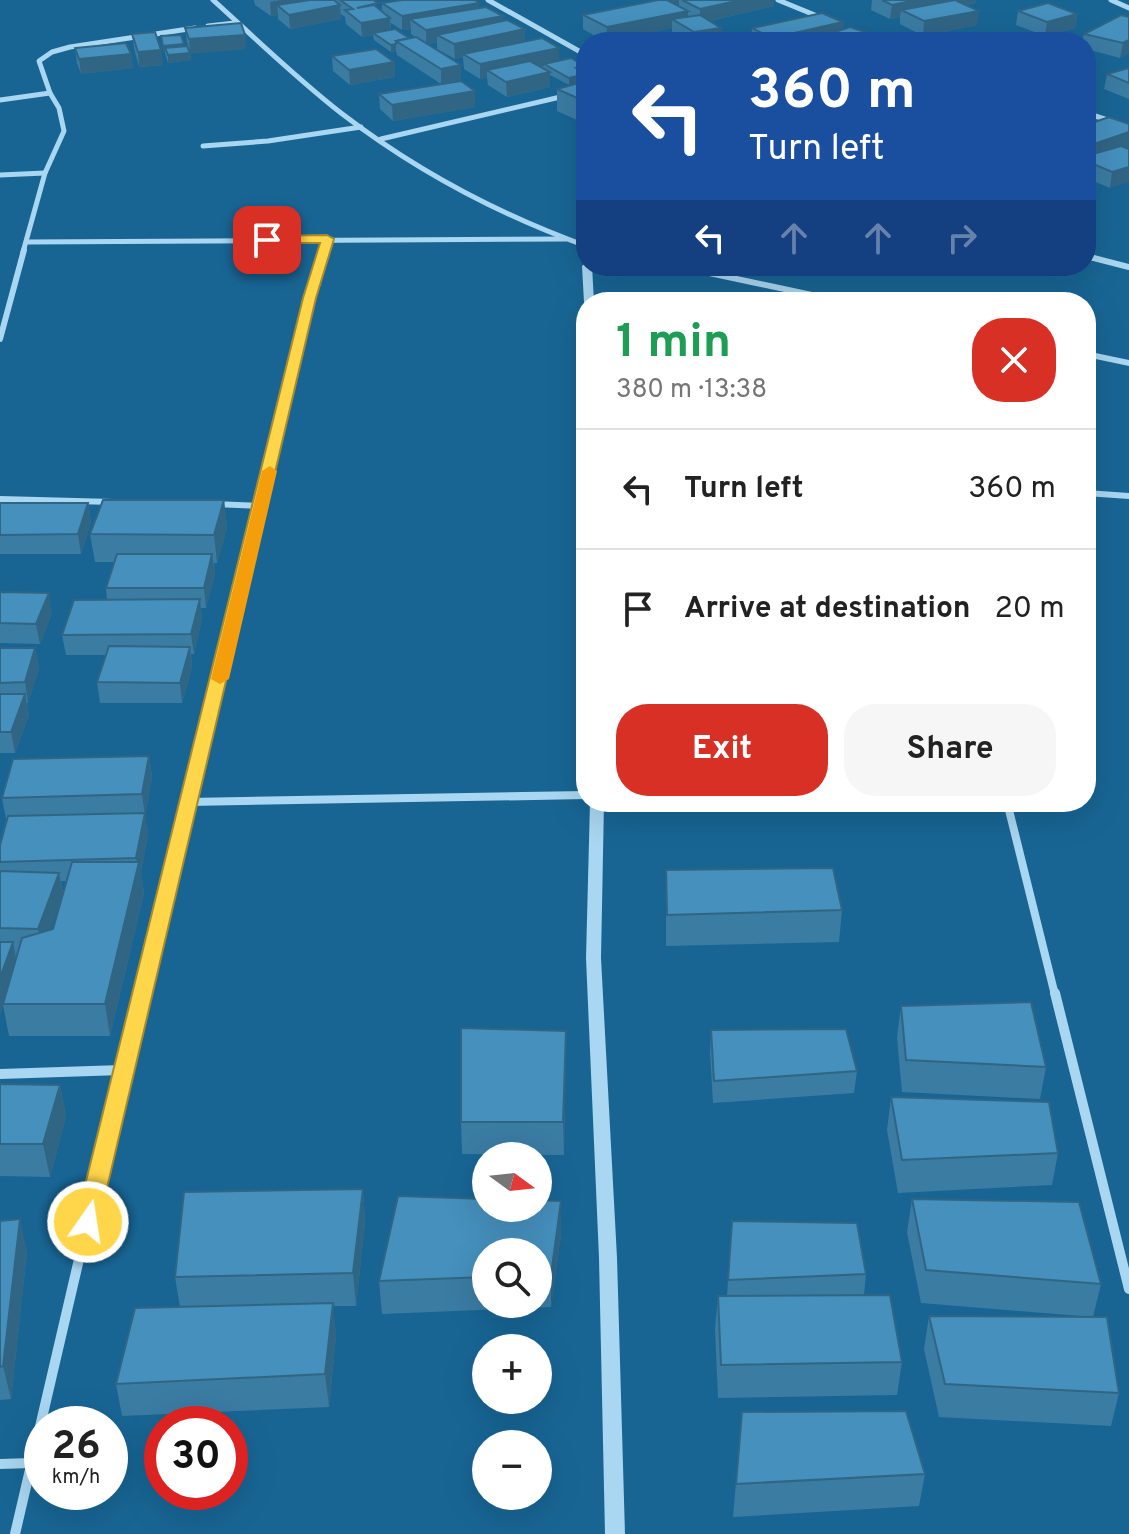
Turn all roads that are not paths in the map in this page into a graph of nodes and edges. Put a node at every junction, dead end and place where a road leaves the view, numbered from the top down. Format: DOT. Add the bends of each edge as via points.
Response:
graph roads {
  1 [pos="213,0"];
  2 [pos="488,0"];
  3 [pos="778,0"];
  4 [pos="1111,0"];
  5 [pos="1129,8"];
  6 [pos="235,23"];
  7 [pos="836,24"];
  8 [pos="576,49"];
  9 [pos="50,93"];
  10 [pos="576,93"];
  11 [pos="0,100"];
  12 [pos="1096,116"];
  13 [pos="361,127"];
  14 [pos="1129,127"];
  15 [pos="381,139"];
  16 [pos="203,146"];
  17 [pos="45,173"];
  18 [pos="0,175"];
  19 [pos="327,239"];
  20 [pos="566,239"];
  21 [pos="28,242"];
  22 [pos="576,243"];
  23 [pos="1096,259"];
  24 [pos="1129,267"];
  25 [pos="723,276"];
  26 [pos="798,292"];
  27 [pos="0,307"];
  28 [pos="11,307"];
  29 [pos="0,339"];
  30 [pos="1096,356"];
  31 [pos="1129,363"];
  32 [pos="1096,494"];
  33 [pos="1129,496"];
  34 [pos="0,499"];
  35 [pos="123,502"];
  36 [pos="200,504"];
  37 [pos="261,506"];
  38 [pos="576,795"];
  39 [pos="189,802"];
  40 [pos="596,812"];
  41 [pos="1010,812"];
  42 [pos="122,1070"];
  43 [pos="0,1074"];
  44 [pos="1129,1289"];
  45 [pos="45,1406"];
  46 [pos="24,1463"];
  47 [pos="0,1464"];
  48 [pos="24,1496"];
  49 [pos="15,1534"];
  50 [pos="615,1534"];
  1 -- 6 [label="street"];
  2 -- 8 [label="street"];
  3 -- 7 [label="street"];
  4 -- 5 [label="street"];
  6 -- 9 [label="street" via="52,52 39,61"];
  6 -- 13 [label="street"];
  9 -- 11 [label="street"];
  9 -- 17 [label="street" via="64,131"];
  10 -- 15 [label="street"];
  12 -- 14 [label="street"];
  13 -- 15 [label="street"];
  13 -- 16 [label="street"];
  15 -- 20 [label="street" via="496,209"];
  17 -- 18 [label="street"];
  17 -- 21 [label="street"];
  19 -- 20 [label="street"];
  19 -- 21 [label="street"];
  19 -- 37 [label="street"];
  20 -- 22 [label="street"];
  21 -- 28 [label="street"];
  23 -- 24 [label="street"];
  25 -- 26 [label="street"];
  27 -- 28 [label="street"];
  28 -- 29 [label="street"];
  30 -- 31 [label="street"];
  32 -- 33 [label="street"];
  34 -- 35 [label="street"];
  36 -- 37 [label="street"];
  37 -- 39 [label="street"];
  38 -- 39 [label="street"];
  39 -- 42 [label="street"];
  40 -- 50 [label="street" via="594,1027"];
  41 -- 44 [label="street"];
  42 -- 43 [label="street"];
  42 -- 45 [label="street"];
  46 -- 47 [label="street"];
  48 -- 49 [label="street"];
}
